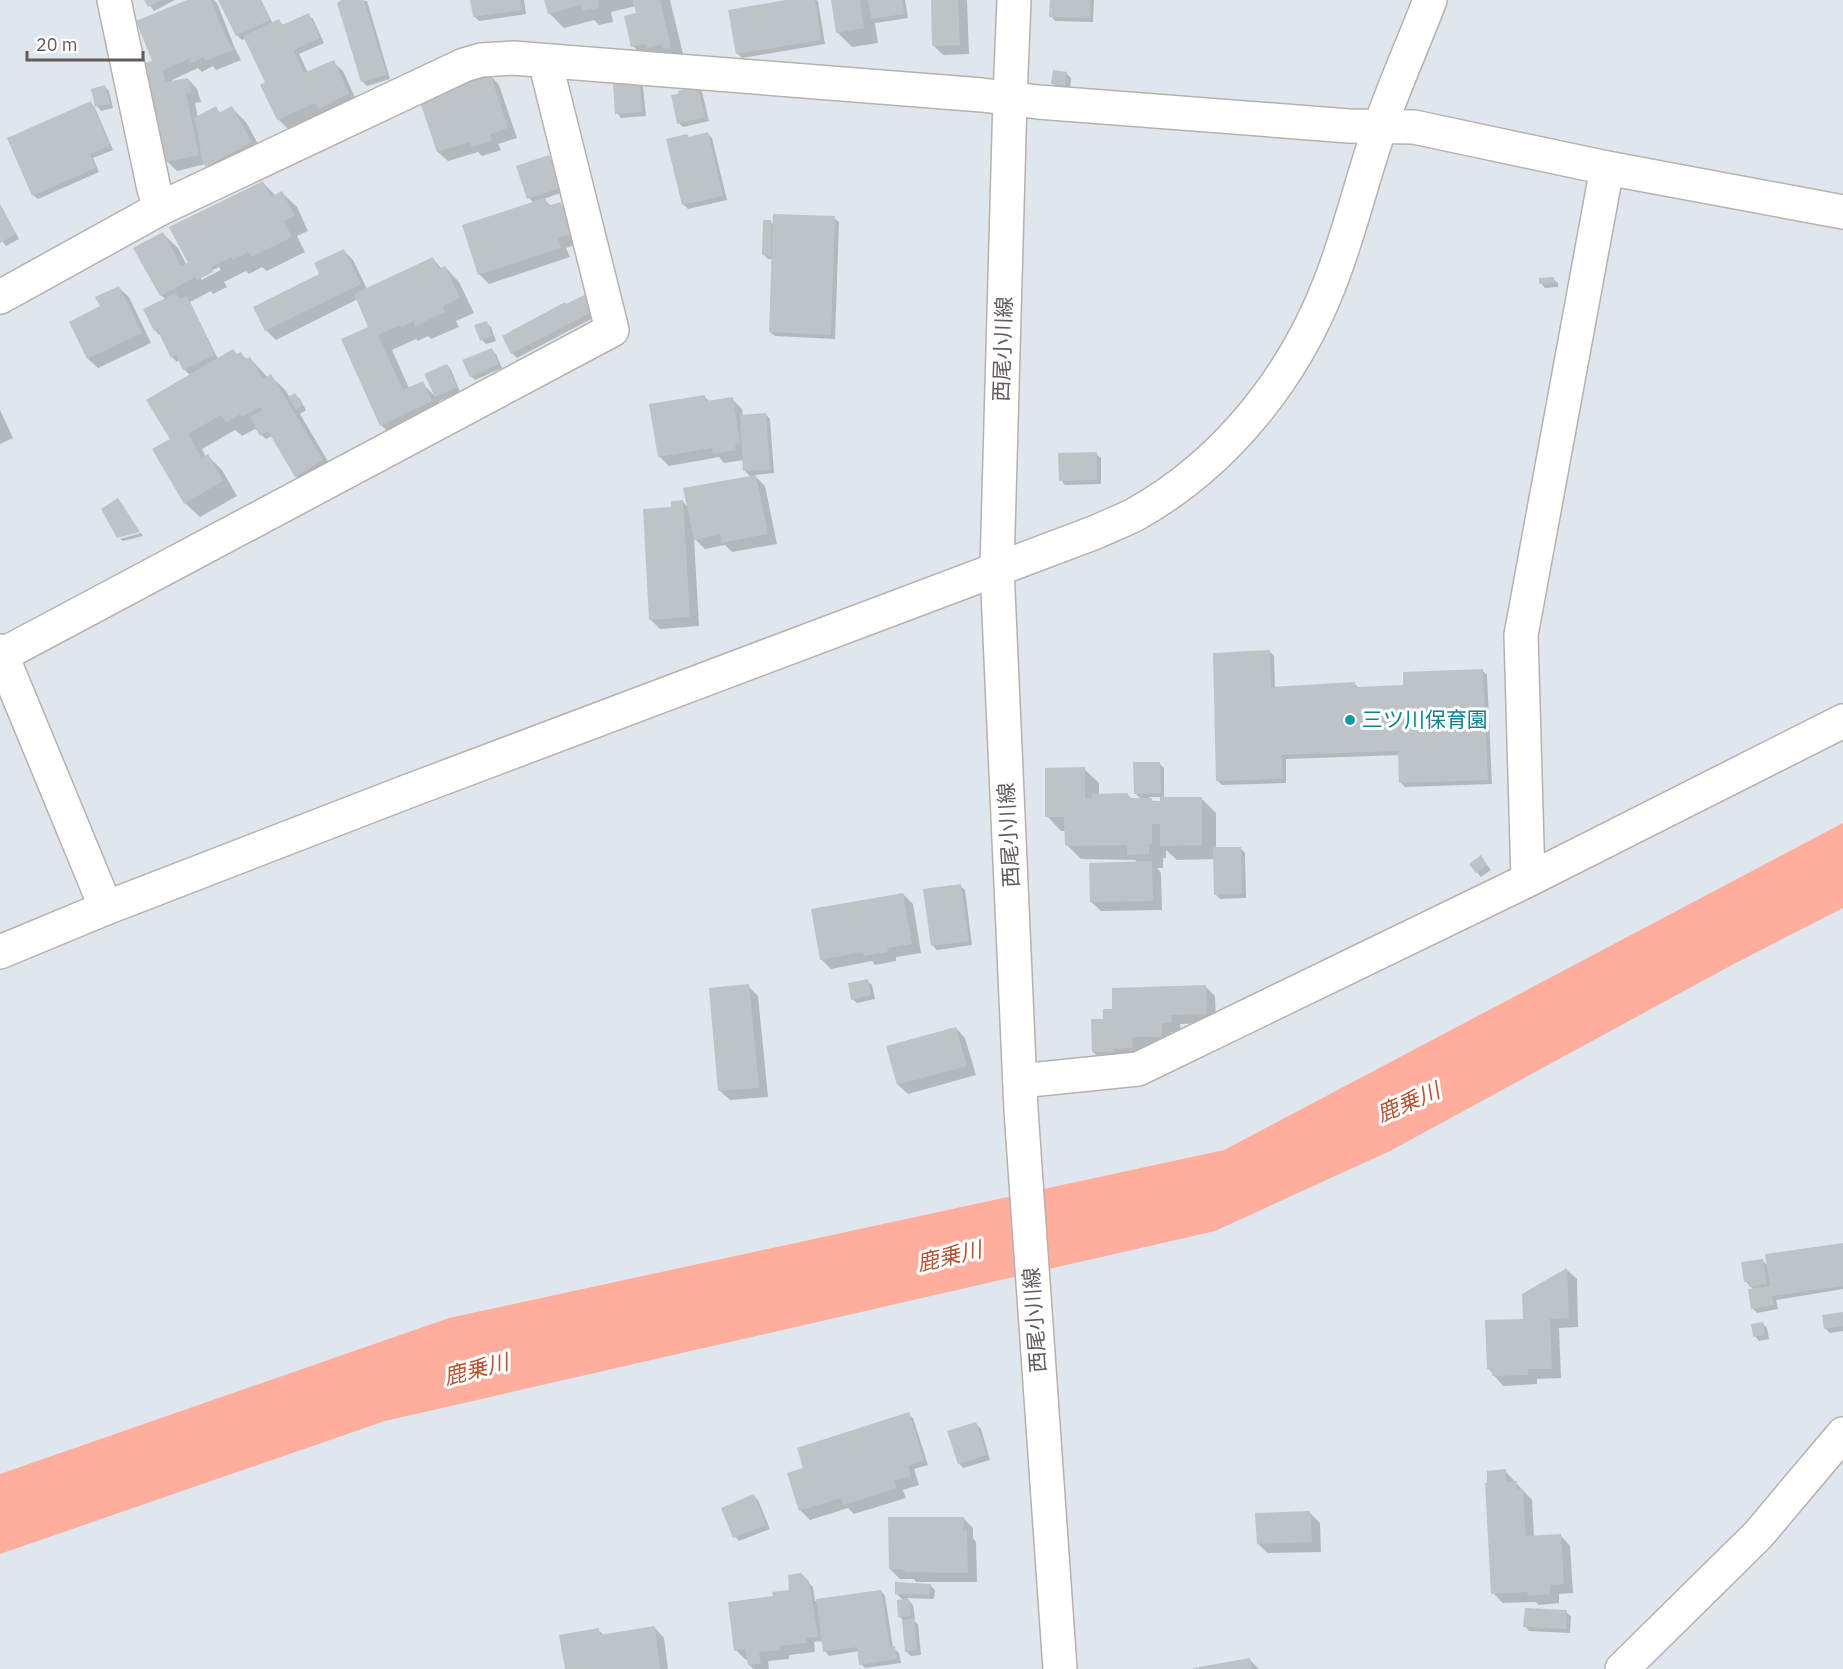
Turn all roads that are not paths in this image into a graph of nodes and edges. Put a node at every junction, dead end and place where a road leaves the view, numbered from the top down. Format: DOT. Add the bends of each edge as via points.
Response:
graph roads {
  1 [pos="114,0"];
  2 [pos="1014,0"];
  3 [pos="1430,0"];
  4 [pos="545,61"];
  5 [pos="1010,98"];
  6 [pos="1381,126"];
  7 [pos="1607,168"];
  8 [pos="161,208"];
  9 [pos="1843,212"];
  10 [pos="0,297"];
  11 [pos="997,568"];
  12 [pos="1,653"];
  13 [pos="1843,722"];
  14 [pos="1528,880"];
  15 [pos="106,908"];
  16 [pos="0,952"];
  17 [pos="1020,1095"];
  18 [pos="1843,1434"];
  19 [pos="1060,1669"];
  20 [pos="1622,1669"];
  1 -- 8 [label="street"];
  2 -- 5 [label="street, 西尾小川線"];
  3 -- 6 [label="street"];
  4 -- 5 [label="street"];
  4 -- 8 [label="street" via="513,58 464,65"];
  4 -- 12 [label="street" via="612,330"];
  5 -- 6 [label="street"];
  5 -- 11 [label="street, 西尾小川線"];
  6 -- 7 [label="street" via="1414,127"];
  6 -- 11 [label="street" via="1330,284 1290,365 1244,425 1209,461 1133,515"];
  7 -- 9 [label="street"];
  7 -- 14 [label="street" via="1521,635"];
  8 -- 10 [label="street"];
  11 -- 15 [label="street"];
  11 -- 17 [label="street, 西尾小川線"];
  12 -- 15 [label="street"];
  13 -- 14 [label="street"];
  14 -- 17 [label="street" via="1138,1069"];
  15 -- 16 [label="street"];
  17 -- 19 [label="street, 西尾小川線"];
  18 -- 20 [label="street" via="1758,1535"];
}
